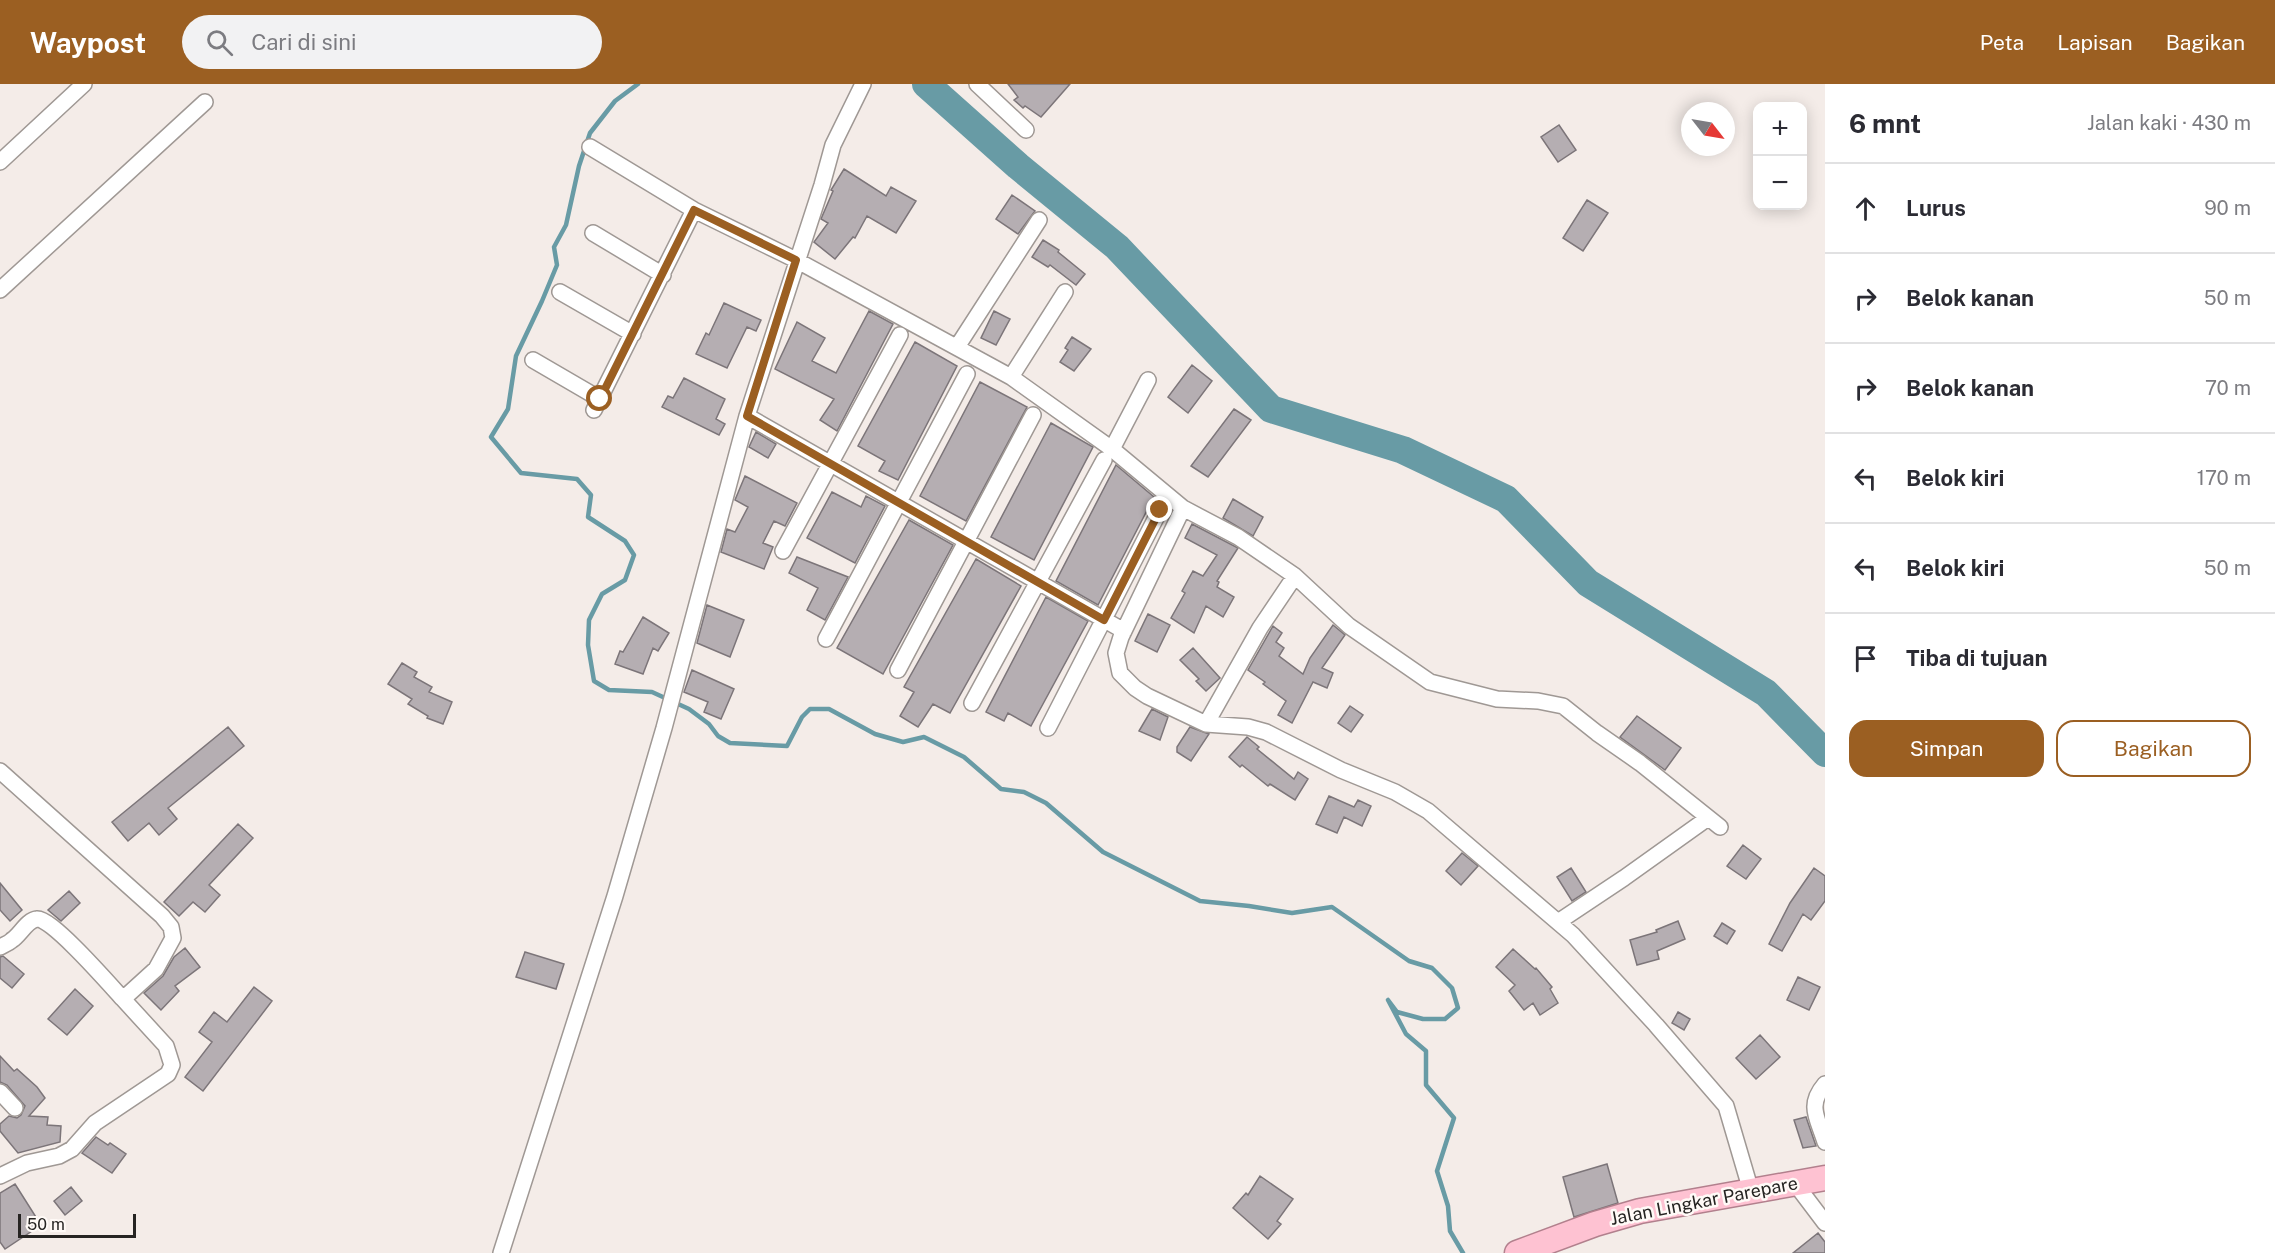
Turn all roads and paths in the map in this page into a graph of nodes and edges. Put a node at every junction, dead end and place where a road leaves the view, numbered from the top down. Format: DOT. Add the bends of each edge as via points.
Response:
graph roads {
  1 [pos="84,84"];
  2 [pos="863,84"];
  3 [pos="977,84"];
  4 [pos="205,102"];
  5 [pos="1026,130"];
  6 [pos="590,147"];
  7 [pos="0,162"];
  8 [pos="694,210"];
  9 [pos="1039,220"];
  10 [pos="593,233"];
  11 [pos="796,260"];
  12 [pos="663,275"];
  13 [pos="0,290"];
  14 [pos="560,292"];
  15 [pos="1065,292"];
  16 [pos="633,334"];
  17 [pos="900,335"];
  18 [pos="957,347"];
  19 [pos="533,360"];
  20 [pos="967,374"];
  21 [pos="1011,377"];
  22 [pos="1148,380"];
  23 [pos="1034,415"];
  24 [pos="747,416"];
  25 [pos="1108,454"];
  26 [pos="830,464"];
  27 [pos="899,503"];
  28 [pos="1183,508"];
  29 [pos="1160,510"];
  30 [pos="966,541"];
  31 [pos="783,551"];
  32 [pos="1294,576"];
  33 [pos="1038,582"];
  34 [pos="1104,620"];
  35 [pos="1124,631"];
  36 [pos="826,639"];
  37 [pos="898,670"];
  38 [pos="972,703"];
  39 [pos="1206,724"];
  40 [pos="1048,728"];
  41 [pos="0,771"];
  42 [pos="1558,922"];
  43 [pos="0,947"];
  44 [pos="123,999"];
  45 [pos="1825,1084"];
  46 [pos="0,1092"];
  47 [pos="15,1108"];
  48 [pos="1825,1142"];
  49 [pos="0,1176"];
  50 [pos="1825,1178"];
  51 [pos="1794,1182"];
  52 [pos="1751,1191"];
  53 [pos="1825,1223"];
  54 [pos="501,1253"];
  55 [pos="1517,1253"];
  1 -- 7 [label="street"];
  2 -- 11 [label="street" via="833,145"];
  3 -- 5 [label="street"];
  4 -- 13 [label="street"];
  6 -- 8 [label="street"];
  8 -- 11 [label="street"];
  8 -- 12 [label="street"];
  9 -- 18 [label="street"];
  10 -- 12 [label="street"];
  11 -- 18 [label="street"];
  11 -- 24 [label="street"];
  12 -- 16 [label="street"];
  14 -- 16 [label="street"];
  15 -- 21 [label="street"];
  16 -- 19 [label="street" via="597,404"];
  17 -- 26 [label="street"];
  18 -- 21 [label="street"];
  20 -- 27 [label="street"];
  21 -- 25 [label="street"];
  22 -- 25 [label="street"];
  23 -- 30 [label="street"];
  24 -- 26 [label="street"];
  24 -- 54 [label="street" via="615,896"];
  25 -- 28 [label="street"];
  25 -- 33 [label="street"];
  26 -- 27 [label="street"];
  26 -- 31 [label="street"];
  27 -- 30 [label="street"];
  27 -- 36 [label="street"];
  28 -- 32 [label="street" via="1256,548"];
  28 -- 35 [label="street"];
  29 -- 34 [label="street"];
  30 -- 33 [label="street"];
  30 -- 37 [label="street"];
  32 -- 39 [label="street"];
  32 -- 42 [label="street" via="1349,626 1430,682 1497,699 1563,706 1714,822"];
  33 -- 34 [label="street"];
  33 -- 38 [label="street"];
  34 -- 35 [label="street"];
  34 -- 40 [label="street"];
  35 -- 39 [label="street" via="1116,653 1120,673 1127,681 1147,696"];
  39 -- 42 [label="street" via="1266,732 1395,792 1428,811"];
  41 -- 44 [label="street" via="171,927 173,938 156,969"];
  42 -- 52 [label="street" via="1726,1106"];
  43 -- 44 [label="street" via="34,920 44,920"];
  44 -- 49 [label="street" via="166,1046 172,1065 168,1074 95,1123 72,1149"];
  45 -- 48 [label="street" via="1814,1101"];
  46 -- 47 [label="street"];
  50 -- 51 [label="highway, Jalan Lingkar Parepare"];
  51 -- 52 [label="highway, Jalan Lingkar Parepare"];
  51 -- 53 [label="street"];
  52 -- 55 [label="highway, Jalan Lingkar Parepare" via="1640,1211"];
}
